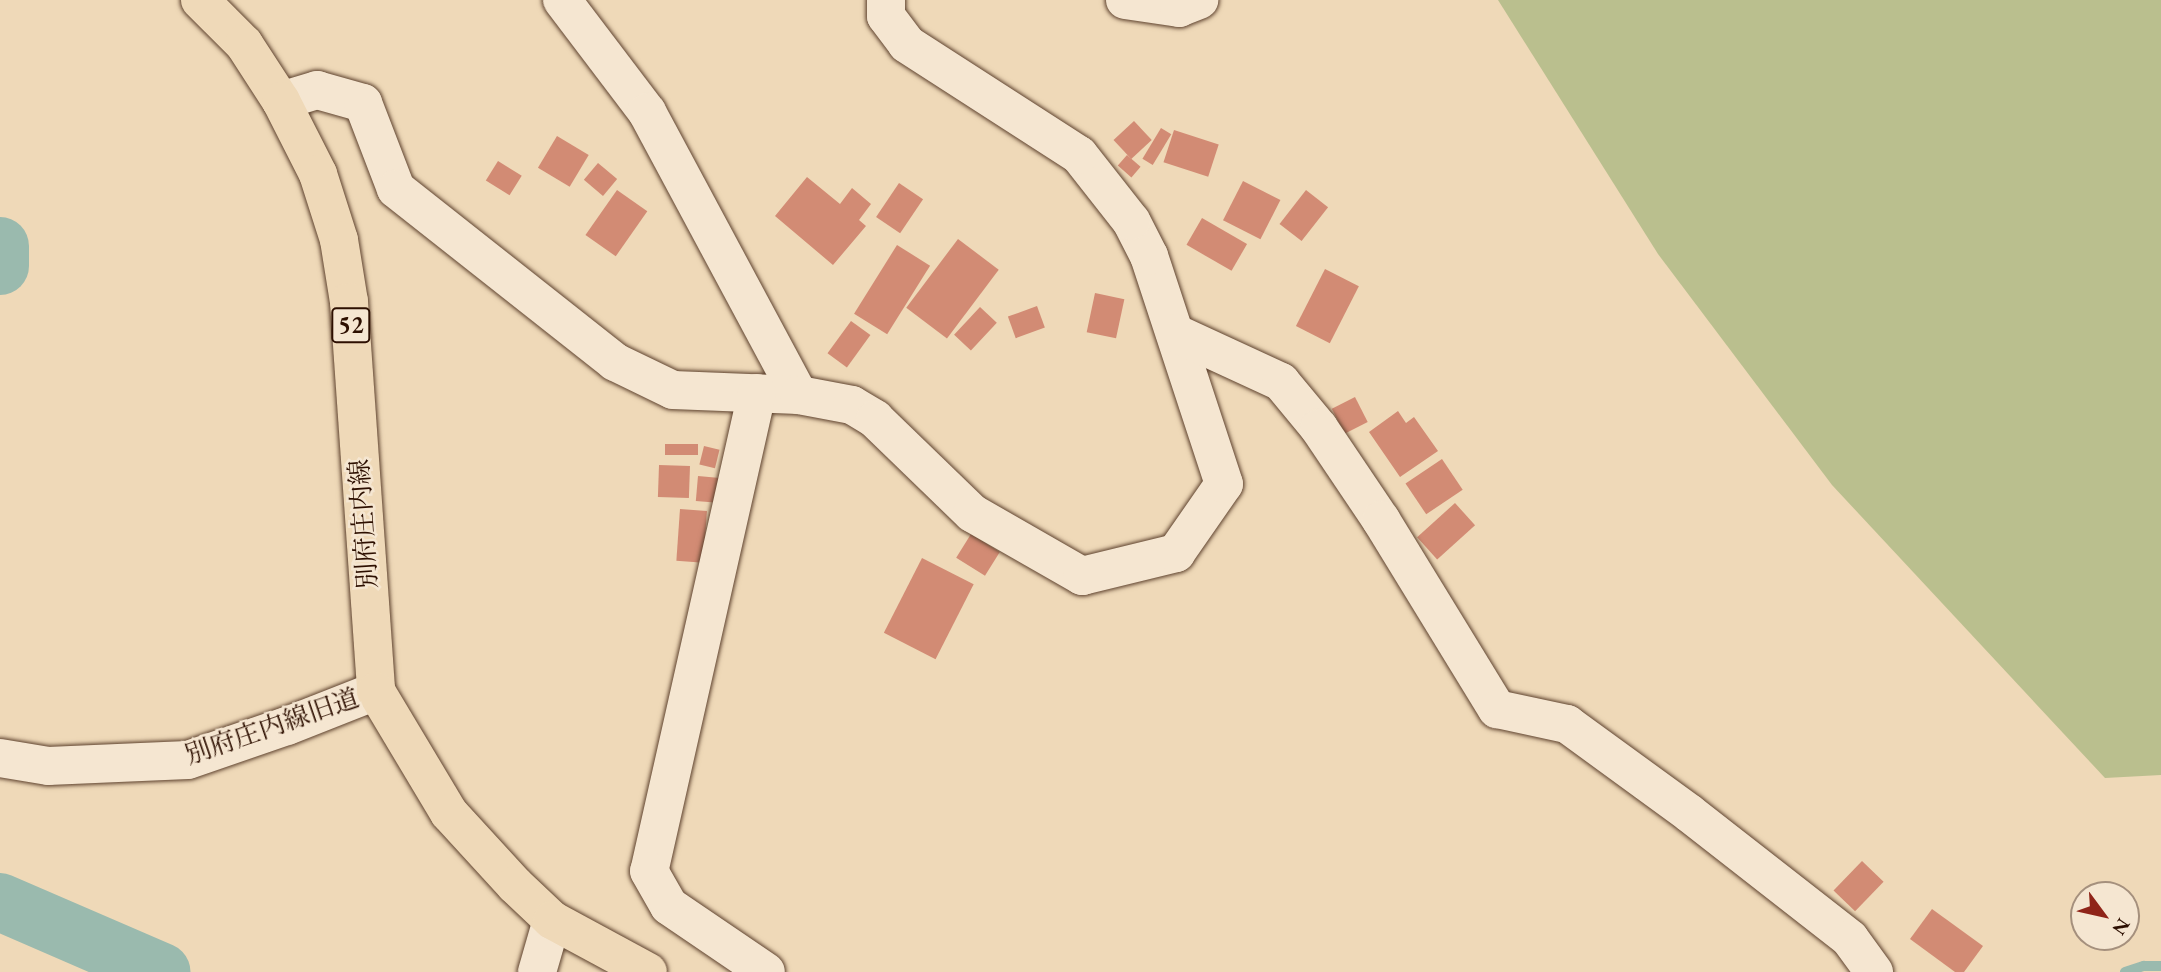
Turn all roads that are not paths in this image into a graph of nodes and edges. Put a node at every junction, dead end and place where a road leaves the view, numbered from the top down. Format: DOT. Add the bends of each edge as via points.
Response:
graph roads {
  1 [pos="200,0"];
  2 [pos="562,0"];
  3 [pos="886,0"];
  4 [pos="1125,0"];
  5 [pos="1199,0"];
  6 [pos="281,102"];
  7 [pos="1175,333"];
  8 [pos="757,393"];
  9 [pos="799,395"];
  10 [pos="376,691"];
  11 [pos="0,758"];
  12 [pos="552,920"];
  13 [pos="537,972"];
  14 [pos="648,972"];
  15 [pos="766,972"];
  16 [pos="1874,972"];
  1 -- 6 [label="main road, 別府庄内線 / 52" via="244,44"];
  2 -- 9 [label="street" via="646,112"];
  3 -- 7 [label="street" via="886,16 907,44 1079,155 1131,220 1149,256"];
  4 -- 5 [label="street" via="1179,8"];
  6 -- 8 [label="street" via="317,90 363,103 396,190 615,362 673,390"];
  6 -- 10 [label="main road, 別府庄内線 / 52" via="318,174 339,240 345,277"];
  7 -- 9 [label="street" via="1224,484 1176,553 1082,576 972,513 864,412 852,405"];
  7 -- 16 [label="street" via="1281,382 1319,428 1381,520 1497,709 1567,724 1850,939"];
  8 -- 9 [label="street"];
  8 -- 15 [label="street" via="649,871 669,906"];
  10 -- 11 [label="street, 別府庄内線旧道" via="188,760 48,766"];
  10 -- 12 [label="main road, 別府庄内線 / 52" via="449,813"];
  12 -- 13 [label="street"];
  12 -- 14 [label="main road, 別府庄内線 / 52"];
}
